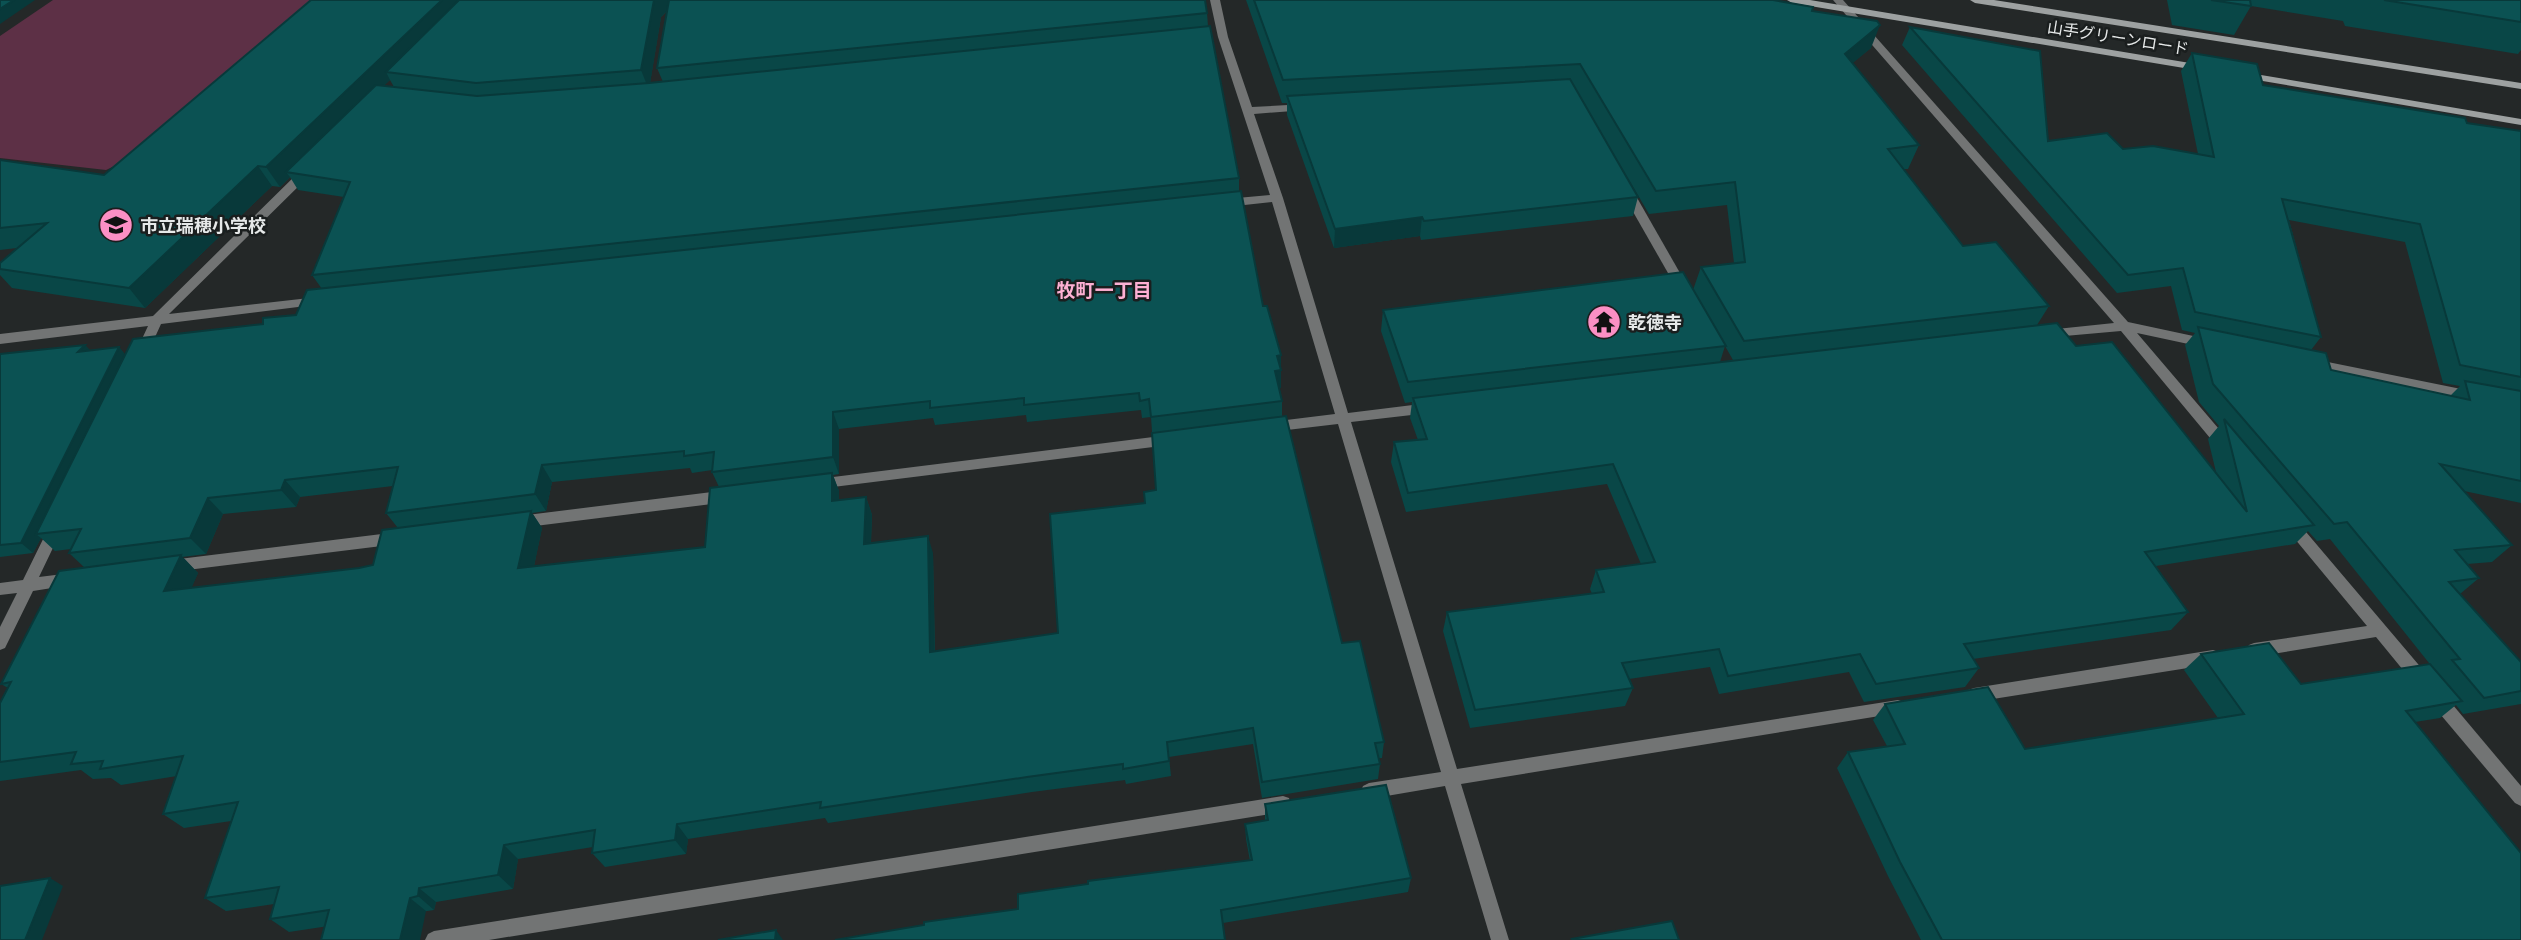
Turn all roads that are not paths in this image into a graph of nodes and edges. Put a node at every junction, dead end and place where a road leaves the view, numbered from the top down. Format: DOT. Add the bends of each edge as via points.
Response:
graph roads {
  1 [pos="1216,0"];
  2 [pos="1792,0"];
  3 [pos="1975,0"];
  4 [pos="1842,4"];
  5 [pos="2218,71"];
  6 [pos="2232,73"];
  7 [pos="2521,86"];
  8 [pos="1315,107"];
  9 [pos="1248,111"];
  10 [pos="2521,122"];
  11 [pos="315,163"];
  12 [pos="1618,174"];
  13 [pos="1277,198"];
  14 [pos="1208,205"];
  15 [pos="338,299"];
  16 [pos="1691,302"];
  17 [pos="159,318"];
  18 [pos="2124,326"];
  19 [pos="2029,337"];
  20 [pos="0,339"];
  21 [pos="2220,345"];
  22 [pos="2302,362"];
  23 [pos="135,367"];
  24 [pos="2480,398"];
  25 [pos="1439,406"];
  26 [pos="1342,418"];
  27 [pos="1259,428"];
  28 [pos="1190,437"];
  29 [pos="2230,452"];
  30 [pos="803,486"];
  31 [pos="748,493"];
  32 [pos="64,512"];
  33 [pos="2283,515"];
  34 [pos="499,525"];
  35 [pos="416,535"];
  36 [pos="153,569"];
  37 [pos="84,578"];
  38 [pos="29,585"];
  39 [pos="0,589"];
  40 [pos="2380,630"];
  41 [pos="0,643"];
  42 [pos="1956,698"];
  43 [pos="1915,704"];
  44 [pos="1450,778"];
  45 [pos="1354,793"];
  46 [pos="2521,798"];
  47 [pos="1299,802"];
  48 [pos="433,940"];
  49 [pos="1500,940"];
  1 -- 9 [label="street" via="1216,37"];
  2 -- 4 [label="street, 山手グリーンロード"];
  3 -- 7 [label="street, 山手グリーンロード"];
  4 -- 5 [label="street, 山手グリーンロード"];
  4 -- 18 [label="street"];
  6 -- 10 [label="street"];
  8 -- 9 [label="street"];
  9 -- 13 [label="street"];
  11 -- 17 [label="street"];
  12 -- 16 [label="street"];
  13 -- 14 [label="street"];
  13 -- 26 [label="street"];
  15 -- 17 [label="street"];
  17 -- 20 [label="street"];
  17 -- 23 [label="street"];
  18 -- 19 [label="street"];
  18 -- 21 [label="street"];
  18 -- 29 [label="street"];
  22 -- 24 [label="street"];
  25 -- 26 [label="street"];
  26 -- 27 [label="street"];
  26 -- 44 [label="street"];
  28 -- 30 [label="street"];
  31 -- 34 [label="street"];
  32 -- 38 [label="street"];
  33 -- 40 [label="street"];
  35 -- 36 [label="street"];
  37 -- 38 [label="street"];
  38 -- 39 [label="street"];
  38 -- 41 [label="street"];
  40 -- 42 [label="street"];
  40 -- 46 [label="street"];
  43 -- 44 [label="street"];
  44 -- 45 [label="street"];
  44 -- 49 [label="street"];
  47 -- 48 [label="street"];
}
